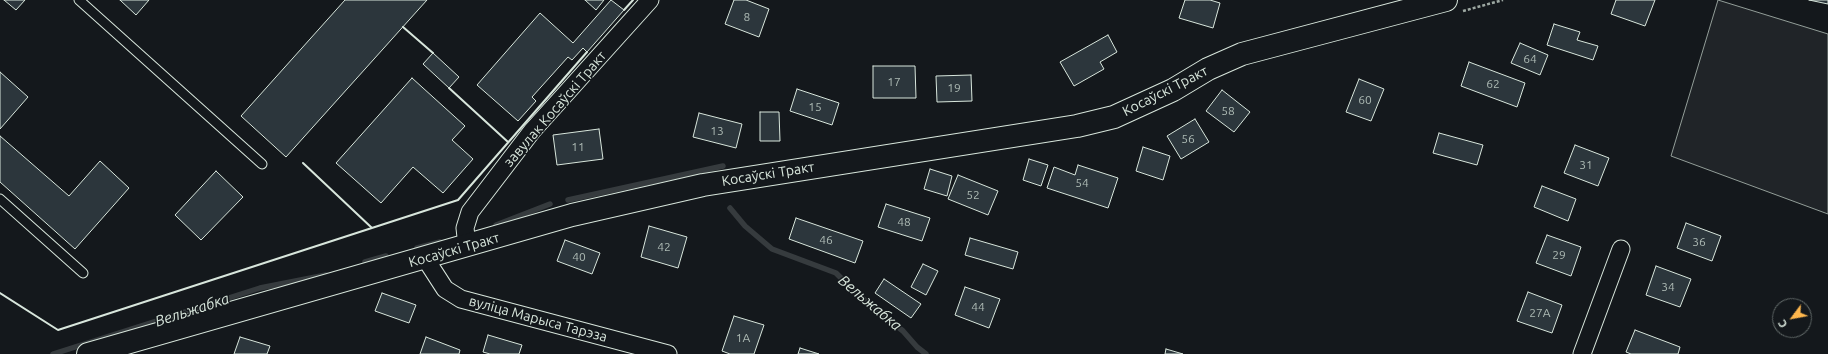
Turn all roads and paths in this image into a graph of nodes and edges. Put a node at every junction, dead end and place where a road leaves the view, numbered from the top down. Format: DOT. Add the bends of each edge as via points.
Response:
graph roads {
  1 [pos="80,0"];
  2 [pos="650,0"];
  3 [pos="1446,0"];
  4 [pos="262,164"];
  5 [pos="0,199"];
  6 [pos="467,246"];
  7 [pos="1621,249"];
  8 [pos="425,258"];
  9 [pos="83,273"];
  10 [pos="88,354"];
  11 [pos="668,354"];
  12 [pos="1582,354"];
  1 -- 4 [label="lane"];
  2 -- 6 [label="street, завулак Косаўскі Тракт" via="532,131 470,212 465,228"];
  3 -- 6 [label="main road, Косаўскі Тракт" via="1242,54 1114,117 1077,126 703,185 572,215"];
  5 -- 9 [label="lane"];
  6 -- 8 [label="main road, Косаўскі Тракт"];
  7 -- 12 [label="street"];
  8 -- 10 [label="main road, Косаўскі Тракт"];
  8 -- 11 [label="street, вуліца Марыса Тарэза" via="445,289 461,299"];
}
